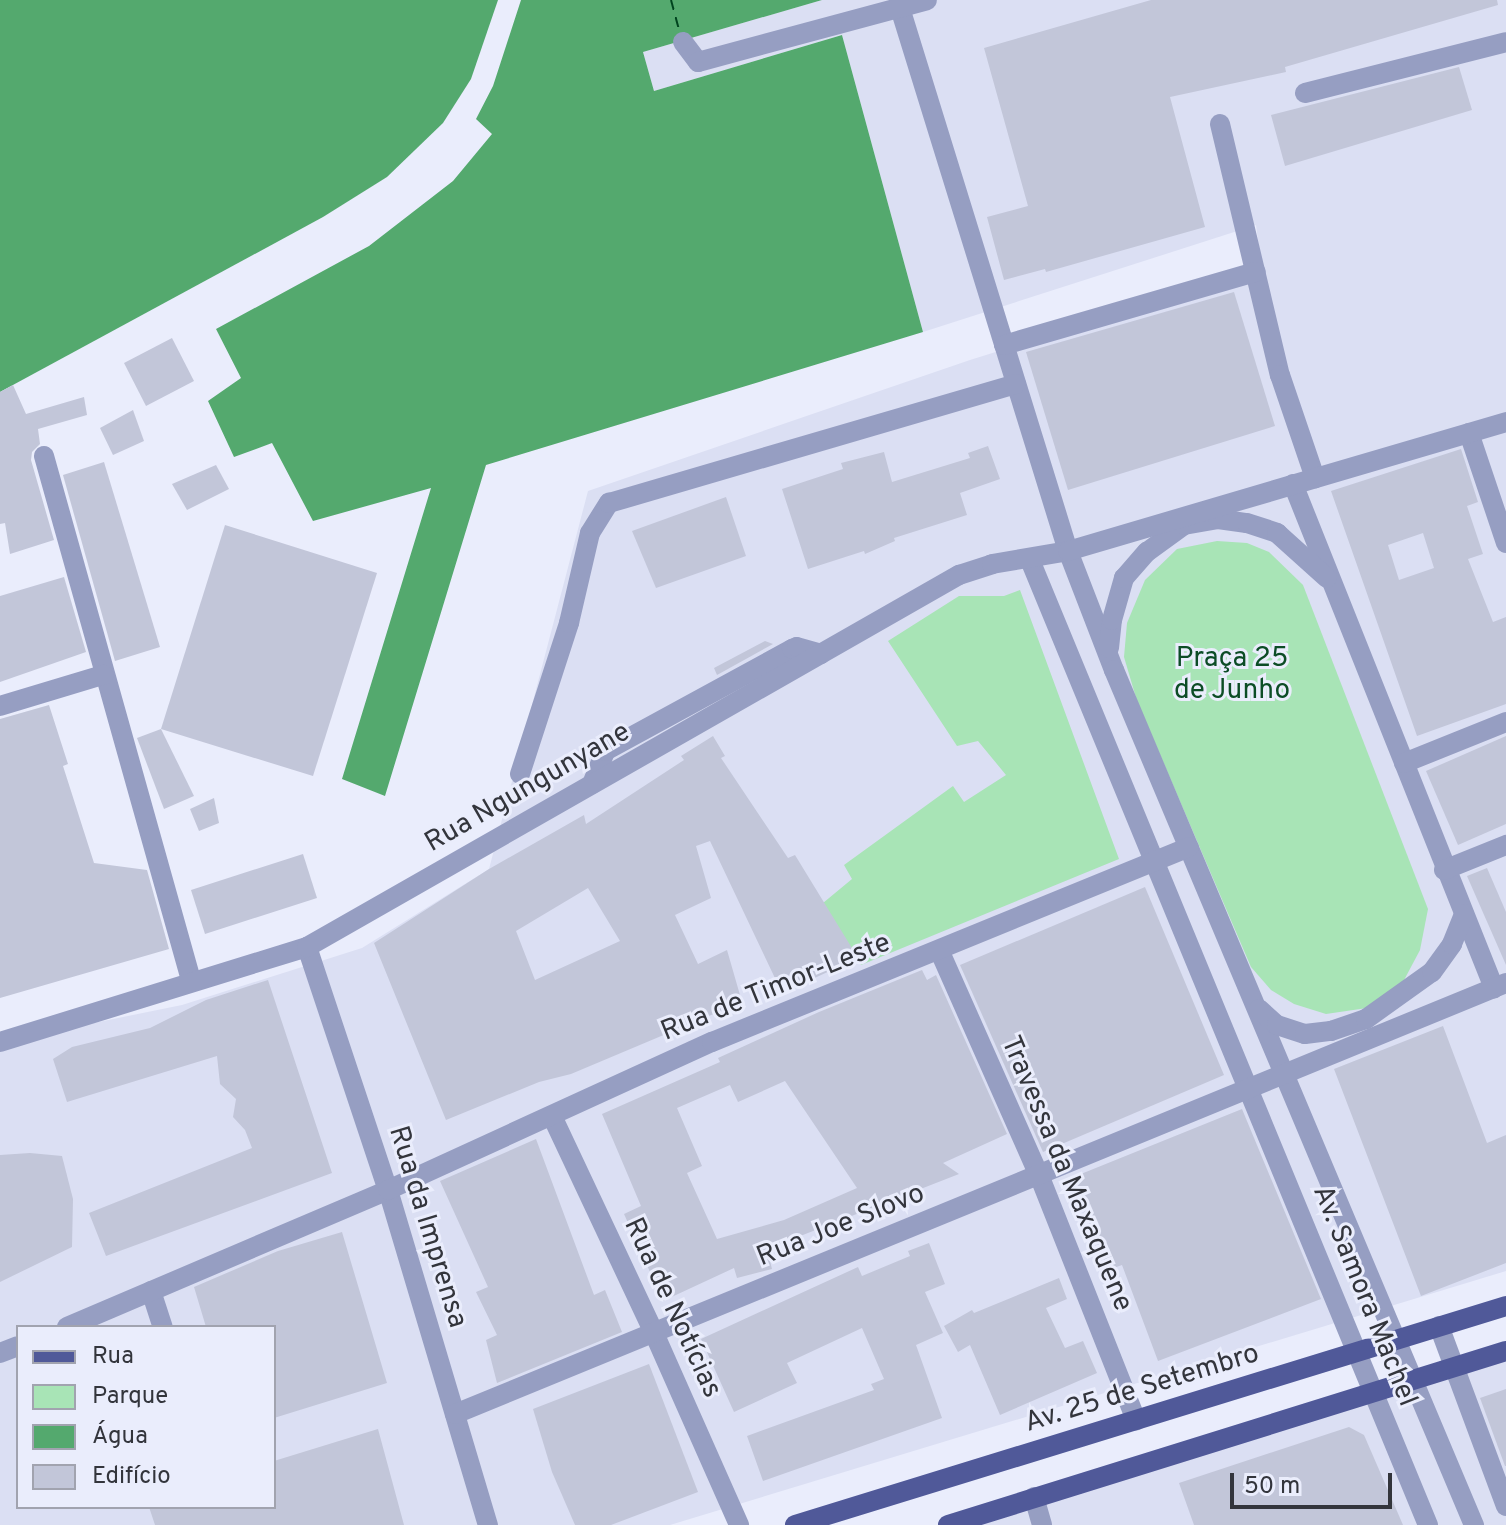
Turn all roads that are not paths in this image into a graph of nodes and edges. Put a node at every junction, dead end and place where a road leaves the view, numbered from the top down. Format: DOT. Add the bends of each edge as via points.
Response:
graph roads {
  1 [pos="927,0"];
  2 [pos="900,8"];
  3 [pos="683,42"];
  4 [pos="1506,42"];
  5 [pos="1305,93"];
  6 [pos="1220,124"];
  7 [pos="1256,272"];
  8 [pos="1004,345"];
  9 [pos="1016,384"];
  10 [pos="1506,422"];
  11 [pos="1469,433"];
  12 [pos="44,456"];
  13 [pos="1315,478"];
  14 [pos="1293,484"];
  15 [pos="1506,543"];
  16 [pos="1068,551"];
  17 [pos="1030,560"];
  18 [pos="1333,584"];
  19 [pos="1114,670"];
  20 [pos="103,675"];
  21 [pos="0,706"];
  22 [pos="1506,722"];
  23 [pos="1404,763"];
  24 [pos="520,774"];
  25 [pos="1506,845"];
  26 [pos="1189,847"];
  27 [pos="1154,862"];
  28 [pos="1444,870"];
  29 [pos="1464,914"];
  30 [pos="307,947"];
  31 [pos="940,952"];
  32 [pos="191,980"];
  33 [pos="1500,986"];
  34 [pos="1256,1007"];
  35 [pos="0,1042"];
  36 [pos="1285,1074"];
  37 [pos="1248,1089"];
  38 [pos="552,1116"];
  39 [pos="1039,1175"];
  40 [pos="388,1190"];
  41 [pos="151,1291"];
  42 [pos="1506,1306"];
  43 [pos="72,1325"];
  44 [pos="162,1325"];
  45 [pos="1439,1326"];
  46 [pos="654,1333"];
  47 [pos="1390,1342"];
  48 [pos="1506,1351"];
  49 [pos="1357,1352"];
  50 [pos="1454,1367"];
  51 [pos="1407,1382"];
  52 [pos="1373,1393"];
  53 [pos="455,1414"];
  54 [pos="1136,1420"];
  55 [pos="1034,1497"];
  56 [pos="1506,1506"];
  57 [pos="488,1525"];
  58 [pos="739,1525"];
  59 [pos="795,1525"];
  60 [pos="948,1525"];
  61 [pos="1042,1525"];
  62 [pos="1428,1525"];
  63 [pos="1459,1525"];
  64 [pos="1474,1525"];
  1 -- 2 [label="street"];
  2 -- 3 [label="street" via="698,62"];
  2 -- 8 [label="street"];
  4 -- 5 [label="street"];
  6 -- 7 [label="street"];
  7 -- 8 [label="street"];
  7 -- 13 [label="street" via="1280,375"];
  8 -- 9 [label="street"];
  9 -- 16 [label="street"];
  9 -- 24 [label="street" via="609,503 590,533 569,623"];
  10 -- 11 [label="street"];
  11 -- 13 [label="street"];
  11 -- 15 [label="street"];
  12 -- 20 [label="street"];
  13 -- 14 [label="street"];
  14 -- 16 [label="street"];
  14 -- 18 [label="street"];
  16 -- 17 [label="street, Rua Ngungunyane"];
  16 -- 19 [label="street"];
  17 -- 27 [label="street, Av. Samora Machel"];
  17 -- 30 [label="street, Rua Ngungunyane" via="959,575"];
  18 -- 19 [label="street" via="1277,533 1218,519 1184,525 1147,552 1124,578 1108,643"];
  18 -- 23 [label="street"];
  19 -- 26 [label="street"];
  20 -- 21 [label="street"];
  20 -- 32 [label="street"];
  22 -- 23 [label="street"];
  23 -- 28 [label="street"];
  25 -- 28 [label="street"];
  26 -- 27 [label="street, Rua de Timor-Leste"];
  26 -- 34 [label="street"];
  27 -- 31 [label="street, Rua de Timor-Leste"];
  27 -- 37 [label="street, Av. Samora Machel"];
  28 -- 29 [label="street"];
  29 -- 33 [label="street"];
  29 -- 34 [label="street" via="1432,972 1366,1019 1305,1034 1277,1025"];
  30 -- 32 [label="street, Rua Ngungunyane"];
  30 -- 40 [label="street, Rua da Imprensa"];
  31 -- 38 [label="street, Rua de Timor-Leste" via="712,1042"];
  31 -- 39 [label="street, Travessa da Maxaquene"];
  32 -- 35 [label="street, Rua Ngungunyane"];
  33 -- 36 [label="street"];
  34 -- 36 [label="street"];
  36 -- 37 [label="street"];
  36 -- 47 [label="street, Av. Samora Machel"];
  37 -- 39 [label="street, Rua Joe Slovo"];
  37 -- 49 [label="street, Av. Samora Machel"];
  38 -- 40 [label="street, Rua de Timor-Leste"];
  38 -- 46 [label="street, Rua de Notícias"];
  39 -- 46 [label="street, Rua Joe Slovo"];
  39 -- 54 [label="street, Travessa da Maxaquene"];
  40 -- 41 [label="street, Rua de Timor-Leste"];
  40 -- 53 [label="street, Rua da Imprensa"];
  41 -- 43 [label="street, Rua de Timor-Leste"];
  41 -- 44 [label="street"];
  42 -- 45 [label="main road, Av. 25 de Setembro"];
  45 -- 47 [label="main road, Av. 25 de Setembro"];
  45 -- 50 [label="street, Av. Samora Machel"];
  46 -- 53 [label="street, Rua Joe Slovo"];
  46 -- 58 [label="street, Rua de Notícias"];
  47 -- 49 [label="main road, Av. 25 de Setembro"];
  47 -- 51 [label="street, Av. Samora Machel"];
  48 -- 50 [label="main road"];
  49 -- 52 [label="street, Av. Samora Machel"];
  49 -- 54 [label="main road, Av. 25 de Setembro"];
  50 -- 51 [label="main road"];
  50 -- 56 [label="street, Av. Samora Machel"];
  51 -- 52 [label="main road"];
  51 -- 63 [label="street, Av. Samora Machel"];
  51 -- 64 [label="street"];
  52 -- 55 [label="main road"];
  52 -- 62 [label="street, Av. Samora Machel"];
  53 -- 57 [label="street, Rua da Imprensa"];
  54 -- 59 [label="main road, Av. 25 de Setembro"];
  55 -- 60 [label="main road"];
  55 -- 61 [label="street"];
}
